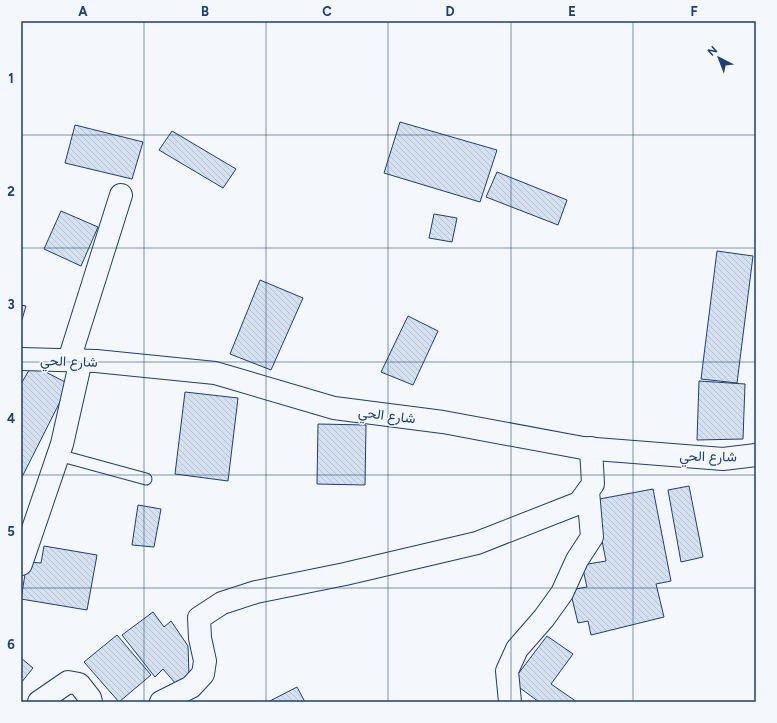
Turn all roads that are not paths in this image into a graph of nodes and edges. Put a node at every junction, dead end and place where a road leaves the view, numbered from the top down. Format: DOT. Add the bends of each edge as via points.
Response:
graph roads {
  1 [pos="121,195"];
  2 [pos="21,359"];
  3 [pos="75,360"];
  4 [pos="591,448"];
  5 [pos="58,455"];
  6 [pos="756,455"];
  7 [pos="146,479"];
  8 [pos="588,491"];
  9 [pos="21,564"];
  10 [pos="39,702"];
  11 [pos="91,702"];
  12 [pos="161,702"];
  13 [pos="510,702"];
  1 -- 3 [label="street"];
  2 -- 3 [label="street, شارع الحي"];
  3 -- 4 [label="street, شارع الحي" via="215,373 334,408 443,422"];
  3 -- 5 [label="street"];
  4 -- 6 [label="street, شارع الحي" via="723,459"];
  4 -- 8 [label="street" via="593,484"];
  5 -- 7 [label="lane"];
  5 -- 9 [label="street"];
  8 -- 12 [label="street" via="579,503 477,543 256,592 222,603 199,618 205,661 203,674 191,687"];
  8 -- 13 [label="street" via="592,537 577,560 562,593 517,649 507,671"];
  10 -- 11 [label="street" via="68,682 79,684"];
}
